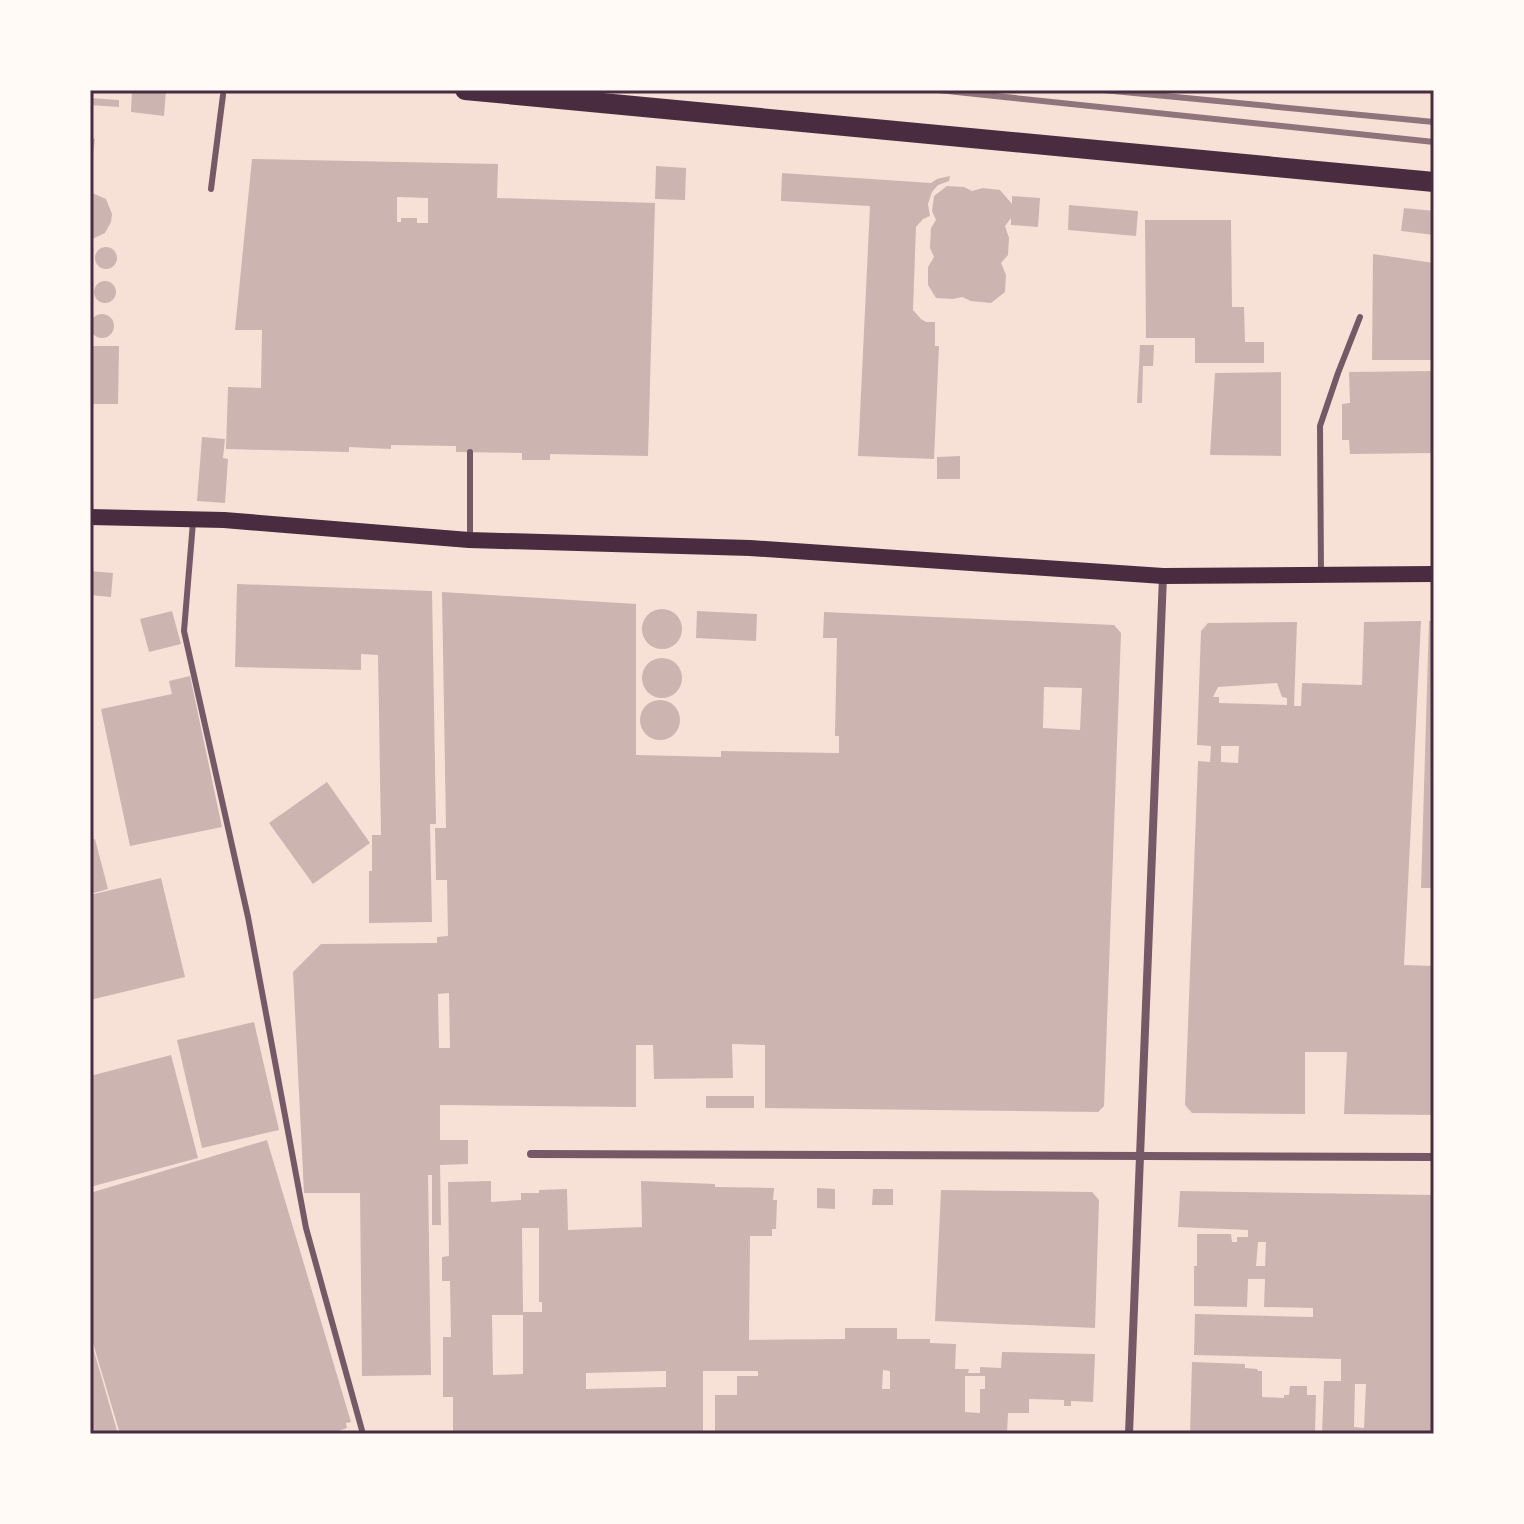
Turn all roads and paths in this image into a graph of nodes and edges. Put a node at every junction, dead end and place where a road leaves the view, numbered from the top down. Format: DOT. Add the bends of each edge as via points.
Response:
graph roads {
  1 [pos="465,90"];
  2 [pos="223,95"];
  3 [pos="1434,182"];
  4 [pos="211,189"];
  5 [pos="1360,317"];
  6 [pos="470,452"];
  7 [pos="90,517"];
  8 [pos="193,519"];
  9 [pos="469,540"];
  10 [pos="1434,574"];
  11 [pos="1321,575"];
  12 [pos="1163,576"];
  13 [pos="531,1154"];
  14 [pos="1139,1156"];
  15 [pos="1434,1157"];
  16 [pos="363,1434"];
  17 [pos="1129,1434"];
  1 -- 3 [label="main road"];
  2 -- 4 [label="lane"];
  5 -- 11 [label="lane" via="1320,426"];
  6 -- 9 [label="lane"];
  7 -- 8 [label="main road"];
  8 -- 9 [label="main road"];
  8 -- 16 [label="lane" via="184,631 248,917 306,1228"];
  9 -- 12 [label="main road" via="750,548"];
  10 -- 11 [label="main road"];
  11 -- 12 [label="main road"];
  12 -- 14 [label="street"];
  13 -- 14 [label="street"];
  14 -- 15 [label="street"];
  14 -- 17 [label="street"];
}
